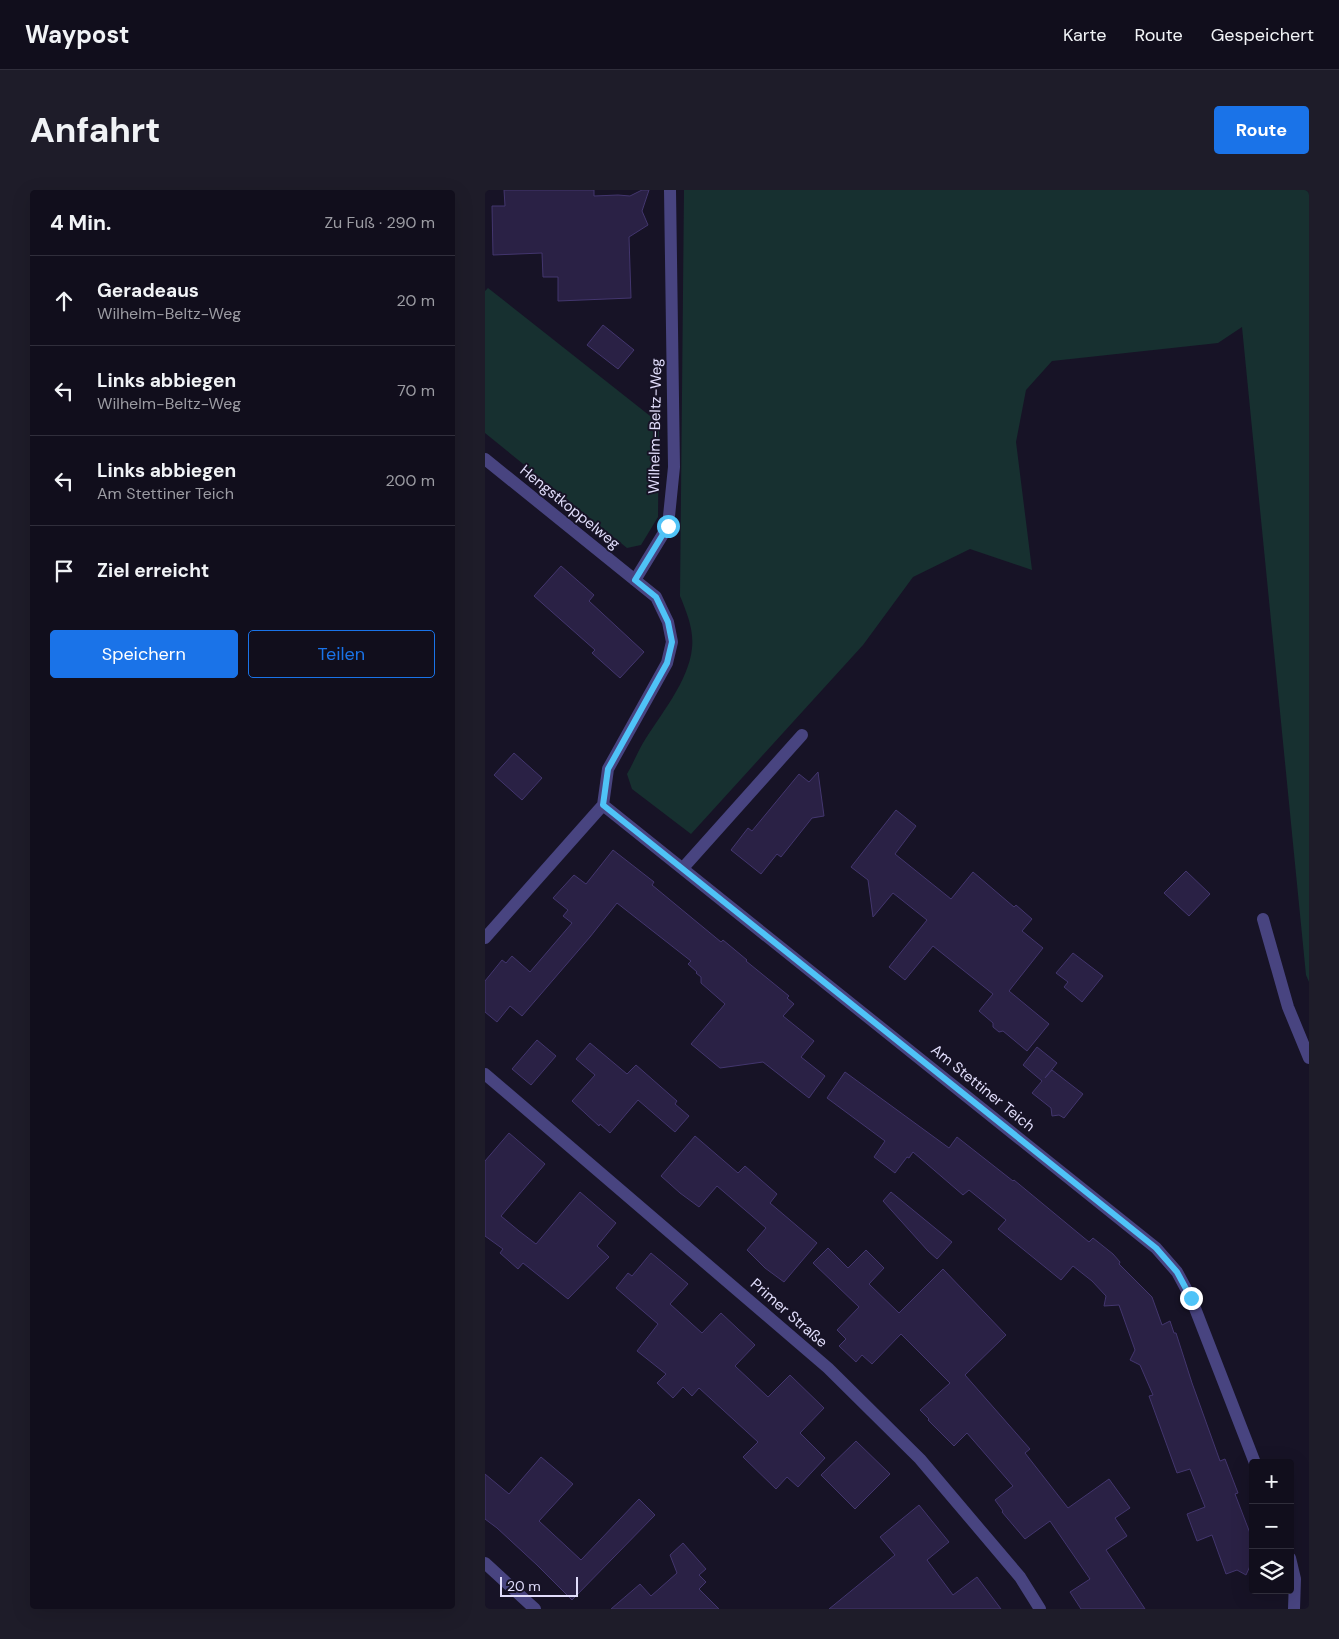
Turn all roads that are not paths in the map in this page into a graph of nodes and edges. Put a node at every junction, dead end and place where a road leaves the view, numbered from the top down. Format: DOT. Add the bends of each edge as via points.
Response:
graph roads {
  1 [pos="670,190"];
  2 [pos="485,459"];
  3 [pos="635,580"];
  4 [pos="802,735"];
  5 [pos="603,805"];
  6 [pos="683,868"];
  7 [pos="1263,919"];
  8 [pos="485,938"];
  9 [pos="1309,1058"];
  10 [pos="485,1074"];
  11 [pos="1253,1459"];
  12 [pos="485,1563"];
  13 [pos="1294,1575"];
  14 [pos="535,1609"];
  15 [pos="1040,1609"];
  16 [pos="1294,1609"];
  1 -- 3 [label="street, Wilhelm-Beltz-Weg" via="674,467 668,526"];
  2 -- 3 [label="street, Hengstkoppelweg"];
  3 -- 5 [label="street" via="656,597 668,622 672,642 667,663 608,769"];
  4 -- 6 [label="street"];
  5 -- 6 [label="street, Am Stettiner Teich"];
  5 -- 8 [label="street"];
  6 -- 11 [label="street, Am Stettiner Teich" via="1156,1248 1177,1272 1191,1298"];
  7 -- 9 [label="street" via="1287,1007"];
  10 -- 15 [label="street, Primer Straße" via="828,1368 920,1459 1020,1577"];
  12 -- 14 [label="street"];
  13 -- 16 [label="street"];
}
